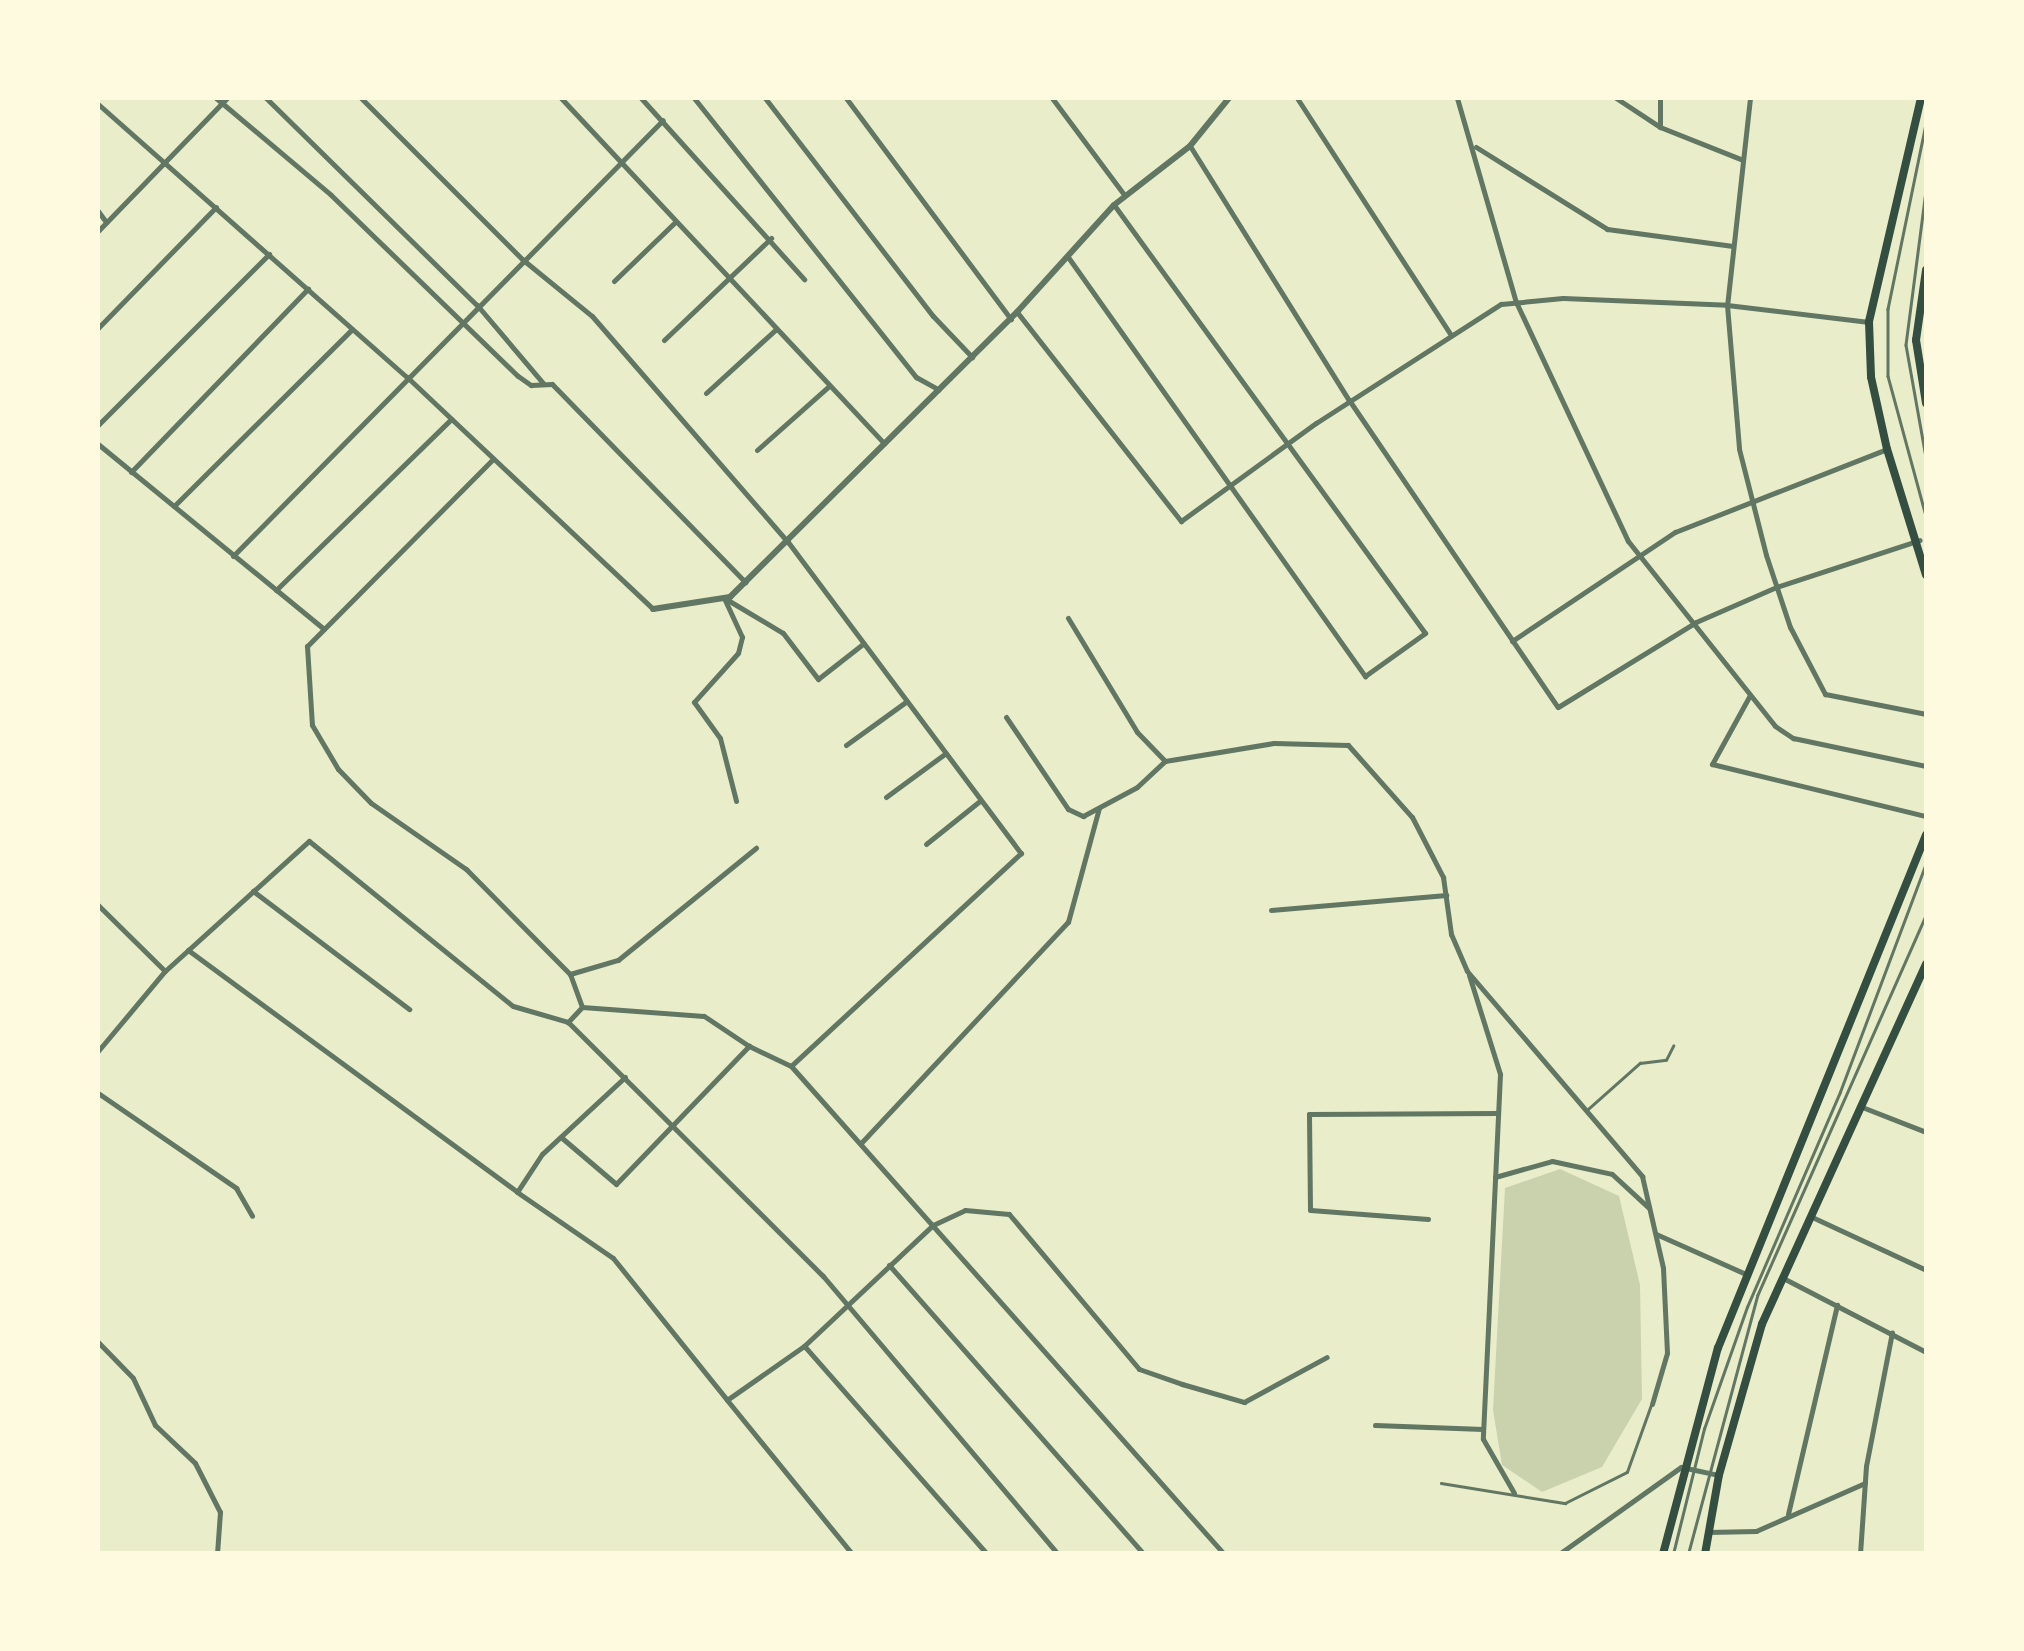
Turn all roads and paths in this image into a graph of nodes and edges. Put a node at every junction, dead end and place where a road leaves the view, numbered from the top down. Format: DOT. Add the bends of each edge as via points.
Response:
graph roads {
  1 [pos="266,98"];
  2 [pos="361,98"];
  3 [pos="561,98"];
  4 [pos="640,98"];
  5 [pos="694,98"];
  6 [pos="766,98"];
  7 [pos="846,98"];
  8 [pos="1052,98"];
  9 [pos="1229,98"];
  10 [pos="1297,98"];
  11 [pos="1457,98"];
  12 [pos="1616,98"];
  13 [pos="1660,98"];
  14 [pos="1750,98"];
  15 [pos="1921,98"];
  16 [pos="222,99"];
  17 [pos="98,104"];
  18 [pos="663,120"];
  19 [pos="1926,124"];
  20 [pos="1660,126"];
  21 [pos="1190,146"];
  22 [pos="1476,147"];
  23 [pos="618,159"];
  24 [pos="1743,160"];
  25 [pos="166,162"];
  26 [pos="1926,191"];
  27 [pos="1125,196"];
  28 [pos="1114,205"];
  29 [pos="216,207"];
  30 [pos="98,211"];
  31 [pos="106,222"];
  32 [pos="676,222"];
  33 [pos="98,231"];
  34 [pos="771,238"];
  35 [pos="1733,246"];
  36 [pos="269,254"];
  37 [pos="1067,256"];
  38 [pos="522,258"];
  39 [pos="1926,270"];
  40 [pos="728,278"];
  41 [pos="804,278"];
  42 [pos="614,281"];
  43 [pos="308,289"];
  44 [pos="1516,302"];
  45 [pos="477,305"];
  46 [pos="1727,305"];
  47 [pos="1014,315"];
  48 [pos="464,319"];
  49 [pos="1870,322"];
  50 [pos="98,328"];
  51 [pos="352,328"];
  52 [pos="775,330"];
  53 [pos="1450,334"];
  54 [pos="664,340"];
  55 [pos="972,356"];
  56 [pos="407,377"];
  57 [pos="543,383"];
  58 [pos="828,387"];
  59 [pos="938,390"];
  60 [pos="706,393"];
  61 [pos="1349,400"];
  62 [pos="1926,403"];
  63 [pos="452,419"];
  64 [pos="98,425"];
  65 [pos="884,443"];
  66 [pos="98,444"];
  67 [pos="1285,444"];
  68 [pos="1887,449"];
  69 [pos="756,450"];
  70 [pos="1926,457"];
  71 [pos="494,458"];
  72 [pos="131,472"];
  73 [pos="1229,488"];
  74 [pos="1752,500"];
  75 [pos="174,506"];
  76 [pos="1926,516"];
  77 [pos="1920,540"];
  78 [pos="788,542"];
  79 [pos="233,556"];
  80 [pos="1640,556"];
  81 [pos="1926,574"];
  82 [pos="745,582"];
  83 [pos="1776,586"];
  84 [pos="276,590"];
  85 [pos="724,598"];
  86 [pos="654,609"];
  87 [pos="1068,618"];
  88 [pos="1696,622"];
  89 [pos="324,629"];
  90 [pos="1512,641"];
  91 [pos="864,643"];
  92 [pos="1750,695"];
  93 [pos="907,701"];
  94 [pos="1926,714"];
  95 [pos="1006,718"];
  96 [pos="846,745"];
  97 [pos="946,752"];
  98 [pos="1165,761"];
  99 [pos="1926,766"];
  100 [pos="886,797"];
  101 [pos="981,800"];
  102 [pos="736,801"];
  103 [pos="1099,808"];
  104 [pos="1926,816"];
  105 [pos="1926,835"];
  106 [pos="926,844"];
  107 [pos="756,848"];
  108 [pos="1926,864"];
  109 [pos="253,891"];
  110 [pos="1446,895"];
  111 [pos="98,905"];
  112 [pos="1271,910"];
  113 [pos="1926,915"];
  114 [pos="188,950"];
  115 [pos="1926,964"];
  116 [pos="165,971"];
  117 [pos="1467,971"];
  118 [pos="570,974"];
  119 [pos="582,1007"];
  120 [pos="409,1009"];
  121 [pos="568,1022"];
  122 [pos="749,1046"];
  123 [pos="1673,1046"];
  124 [pos="98,1050"];
  125 [pos="791,1066"];
  126 [pos="625,1078"];
  127 [pos="98,1093"];
  128 [pos="1859,1106"];
  129 [pos="1586,1111"];
  130 [pos="1498,1112"];
  131 [pos="676,1127"];
  132 [pos="1926,1132"];
  133 [pos="562,1138"];
  134 [pos="860,1143"];
  135 [pos="1494,1177"];
  136 [pos="517,1192"];
  137 [pos="1650,1208"];
  138 [pos="252,1216"];
  139 [pos="1810,1216"];
  140 [pos="1428,1219"];
  141 [pos="933,1225"];
  142 [pos="1656,1234"];
  143 [pos="890,1265"];
  144 [pos="1926,1270"];
  145 [pos="1746,1274"];
  146 [pos="1783,1278"];
  147 [pos="847,1304"];
  148 [pos="1837,1305"];
  149 [pos="1892,1332"];
  150 [pos="98,1342"];
  151 [pos="804,1346"];
  152 [pos="1926,1352"];
  153 [pos="1327,1357"];
  154 [pos="727,1400"];
  155 [pos="1652,1404"];
  156 [pos="1376,1425"];
  157 [pos="1483,1428"];
  158 [pos="1681,1467"];
  159 [pos="1697,1470"];
  160 [pos="1707,1470"];
  161 [pos="1719,1474"];
  162 [pos="1441,1483"];
  163 [pos="1864,1483"];
  164 [pos="1514,1493"];
  165 [pos="1788,1514"];
  166 [pos="1708,1532"];
  167 [pos="217,1554"];
  168 [pos="852,1554"];
  169 [pos="987,1554"];
  170 [pos="1058,1554"];
  171 [pos="1144,1554"];
  172 [pos="1224,1554"];
  173 [pos="1558,1554"];
  174 [pos="1663,1554"];
  175 [pos="1673,1554"];
  176 [pos="1688,1554"];
  177 [pos="1705,1554"];
  178 [pos="1860,1554"];
  1 -- 45 [label="street"];
  2 -- 38 [label="street"];
  3 -- 23 [label="street"];
  4 -- 18 [label="street"];
  5 -- 59 [label="street" via="916,378"];
  6 -- 55 [label="street" via="933,316"];
  7 -- 47 [label="street"];
  8 -- 27 [label="street"];
  9 -- 21 [label="street"];
  10 -- 53 [label="street"];
  11 -- 22 [label="street"];
  12 -- 20 [label="street"];
  13 -- 20 [label="street"];
  14 -- 24 [label="street"];
  15 -- 49 [label="main road"];
  16 -- 25 [label="street"];
  16 -- 48 [label="street"];
  17 -- 25 [label="street"];
  18 -- 23 [label="street"];
  18 -- 34 [label="street"];
  19 -- 76 [label="lane" via="1888,310 1888,376"];
  20 -- 24 [label="street"];
  21 -- 27 [label="street"];
  21 -- 61 [label="street"];
  22 -- 35 [label="street" via="1607,229"];
  22 -- 44 [label="street" via="1484,209"];
  23 -- 32 [label="street"];
  23 -- 38 [label="street"];
  24 -- 35 [label="street"];
  25 -- 29 [label="street"];
  25 -- 31 [label="street"];
  26 -- 70 [label="lane" via="1906,345"];
  27 -- 28 [label="street"];
  28 -- 37 [label="street"];
  28 -- 67 [label="street"];
  29 -- 36 [label="street"];
  29 -- 50 [label="street"];
  30 -- 31 [label="street"];
  31 -- 33 [label="street"];
  32 -- 40 [label="street"];
  32 -- 42 [label="street"];
  34 -- 40 [label="street"];
  34 -- 41 [label="street"];
  35 -- 46 [label="street"];
  36 -- 43 [label="street"];
  36 -- 64 [label="street"];
  37 -- 47 [label="street"];
  37 -- 73 [label="street"];
  38 -- 45 [label="street"];
  38 -- 78 [label="street" via="592,316"];
  39 -- 62 [label="main road" via="1916,340"];
  40 -- 52 [label="street"];
  40 -- 54 [label="street"];
  43 -- 51 [label="street"];
  43 -- 72 [label="street"];
  44 -- 46 [label="street"];
  44 -- 53 [label="street"];
  44 -- 80 [label="street"];
  45 -- 48 [label="street"];
  45 -- 57 [label="street"];
  46 -- 49 [label="street"];
  46 -- 74 [label="street" via="1739,449"];
  47 -- 55 [label="street"];
  47 -- 73 [label="street" via="1181,521"];
  48 -- 56 [label="street"];
  48 -- 57 [label="street" via="518,376"];
  49 -- 68 [label="main road" via="1871,377"];
  51 -- 56 [label="street"];
  51 -- 75 [label="street"];
  52 -- 58 [label="street"];
  52 -- 60 [label="street"];
  53 -- 61 [label="street"];
  55 -- 59 [label="street"];
  56 -- 63 [label="street"];
  56 -- 79 [label="street"];
  57 -- 82 [label="street" via="552,384"];
  58 -- 65 [label="street"];
  58 -- 69 [label="street"];
  59 -- 65 [label="street"];
  61 -- 67 [label="street"];
  61 -- 90 [label="street"];
  63 -- 71 [label="street"];
  63 -- 84 [label="street"];
  65 -- 78 [label="street"];
  66 -- 72 [label="street"];
  67 -- 73 [label="street"];
  67 -- 73 [label="street" via="1425,633 1365,676"];
  68 -- 74 [label="street"];
  68 -- 77 [label="main road"];
  71 -- 86 [label="street"];
  71 -- 89 [label="street"];
  72 -- 75 [label="street"];
  74 -- 80 [label="street" via="1675,532"];
  74 -- 83 [label="street"];
  75 -- 79 [label="street"];
  77 -- 81 [label="main road"];
  77 -- 83 [label="street"];
  78 -- 82 [label="street"];
  78 -- 91 [label="street"];
  79 -- 84 [label="street"];
  80 -- 88 [label="street"];
  80 -- 90 [label="street"];
  82 -- 85 [label="street"];
  83 -- 88 [label="street"];
  83 -- 94 [label="street" via="1803,655 1832,700"];
  84 -- 89 [label="street"];
  85 -- 86 [label="street"];
  85 -- 91 [label="street" via="783,633 818,679"];
  85 -- 102 [label="street" via="742,637 738,653 694,702 720,738"];
  87 -- 98 [label="street" via="1138,732"];
  88 -- 90 [label="street" via="1558,708"];
  88 -- 92 [label="street"];
  89 -- 118 [label="street" via="308,646 312,725 338,769 371,803 466,869"];
  91 -- 93 [label="street"];
  92 -- 99 [label="street" via="1793,738"];
  92 -- 104 [label="street" via="1712,764"];
  93 -- 96 [label="street"];
  93 -- 97 [label="street"];
  95 -- 103 [label="street" via="1068,810 1083,816"];
  97 -- 100 [label="street"];
  97 -- 101 [label="street"];
  98 -- 103 [label="street"];
  98 -- 110 [label="street" via="1274,742 1348,745 1412,816"];
  101 -- 106 [label="street"];
  101 -- 125 [label="street" via="1021,853"];
  103 -- 134 [label="street" via="1068,922"];
  105 -- 145 [label="main road"];
  107 -- 118 [label="street" via="618,960"];
  108 -- 159 [label="lane" via="1840,1092 1766,1257 1704,1429"];
  109 -- 114 [label="street"];
  109 -- 120 [label="street"];
  109 -- 121 [label="street" via="308,841 513,1006"];
  110 -- 112 [label="street"];
  110 -- 117 [label="street" via="1451,934"];
  111 -- 116 [label="street"];
  113 -- 160 [label="lane" via="1763,1282"];
  114 -- 116 [label="street"];
  114 -- 136 [label="street"];
  115 -- 128 [label="main road"];
  116 -- 124 [label="street"];
  117 -- 129 [label="street"];
  117 -- 130 [label="street" via="1500,1074"];
  118 -- 119 [label="street"];
  119 -- 121 [label="street"];
  119 -- 122 [label="street" via="704,1016"];
  121 -- 126 [label="street"];
  122 -- 125 [label="street"];
  122 -- 131 [label="street"];
  123 -- 129 [label="lane" via="1666,1060 1640,1063"];
  125 -- 134 [label="street"];
  126 -- 131 [label="street"];
  126 -- 133 [label="street"];
  127 -- 138 [label="street" via="236,1188"];
  128 -- 132 [label="street"];
  128 -- 139 [label="main road"];
  129 -- 137 [label="street" via="1642,1176"];
  130 -- 135 [label="street"];
  130 -- 140 [label="street" via="1309,1114 1310,1210"];
  131 -- 133 [label="street" via="616,1184"];
  131 -- 147 [label="street"];
  133 -- 136 [label="street" via="542,1154"];
  134 -- 141 [label="street"];
  135 -- 137 [label="street" via="1552,1161 1612,1174"];
  135 -- 157 [label="street"];
  136 -- 154 [label="street" via="613,1258"];
  137 -- 142 [label="street"];
  139 -- 144 [label="street"];
  139 -- 146 [label="main road"];
  141 -- 143 [label="street"];
  141 -- 153 [label="street" via="965,1210 1009,1214 1139,1368 1182,1384 1244,1402"];
  141 -- 172 [label="street"];
  142 -- 145 [label="street"];
  142 -- 155 [label="street" via="1667,1354"];
  143 -- 147 [label="street"];
  143 -- 171 [label="street"];
  145 -- 158 [label="main road"];
  146 -- 148 [label="street"];
  146 -- 161 [label="main road" via="1762,1324"];
  147 -- 151 [label="street"];
  147 -- 170 [label="street"];
  148 -- 149 [label="street"];
  148 -- 165 [label="street"];
  149 -- 152 [label="street"];
  149 -- 163 [label="street"];
  150 -- 167 [label="street" via="133,1378 154,1425 195,1463 220,1512"];
  151 -- 154 [label="street"];
  151 -- 169 [label="street"];
  154 -- 168 [label="street"];
  155 -- 164 [label="lane" via="1626,1472 1565,1503"];
  156 -- 157 [label="street"];
  157 -- 164 [label="street"];
  158 -- 159 [label="street"];
  158 -- 173 [label="street"];
  158 -- 174 [label="main road"];
  159 -- 160 [label="street"];
  159 -- 175 [label="lane"];
  160 -- 161 [label="street"];
  160 -- 176 [label="lane"];
  161 -- 166 [label="main road"];
  162 -- 164 [label="lane"];
  163 -- 165 [label="street"];
  163 -- 178 [label="street"];
  165 -- 166 [label="street" via="1756,1531"];
  166 -- 177 [label="main road"];
}
